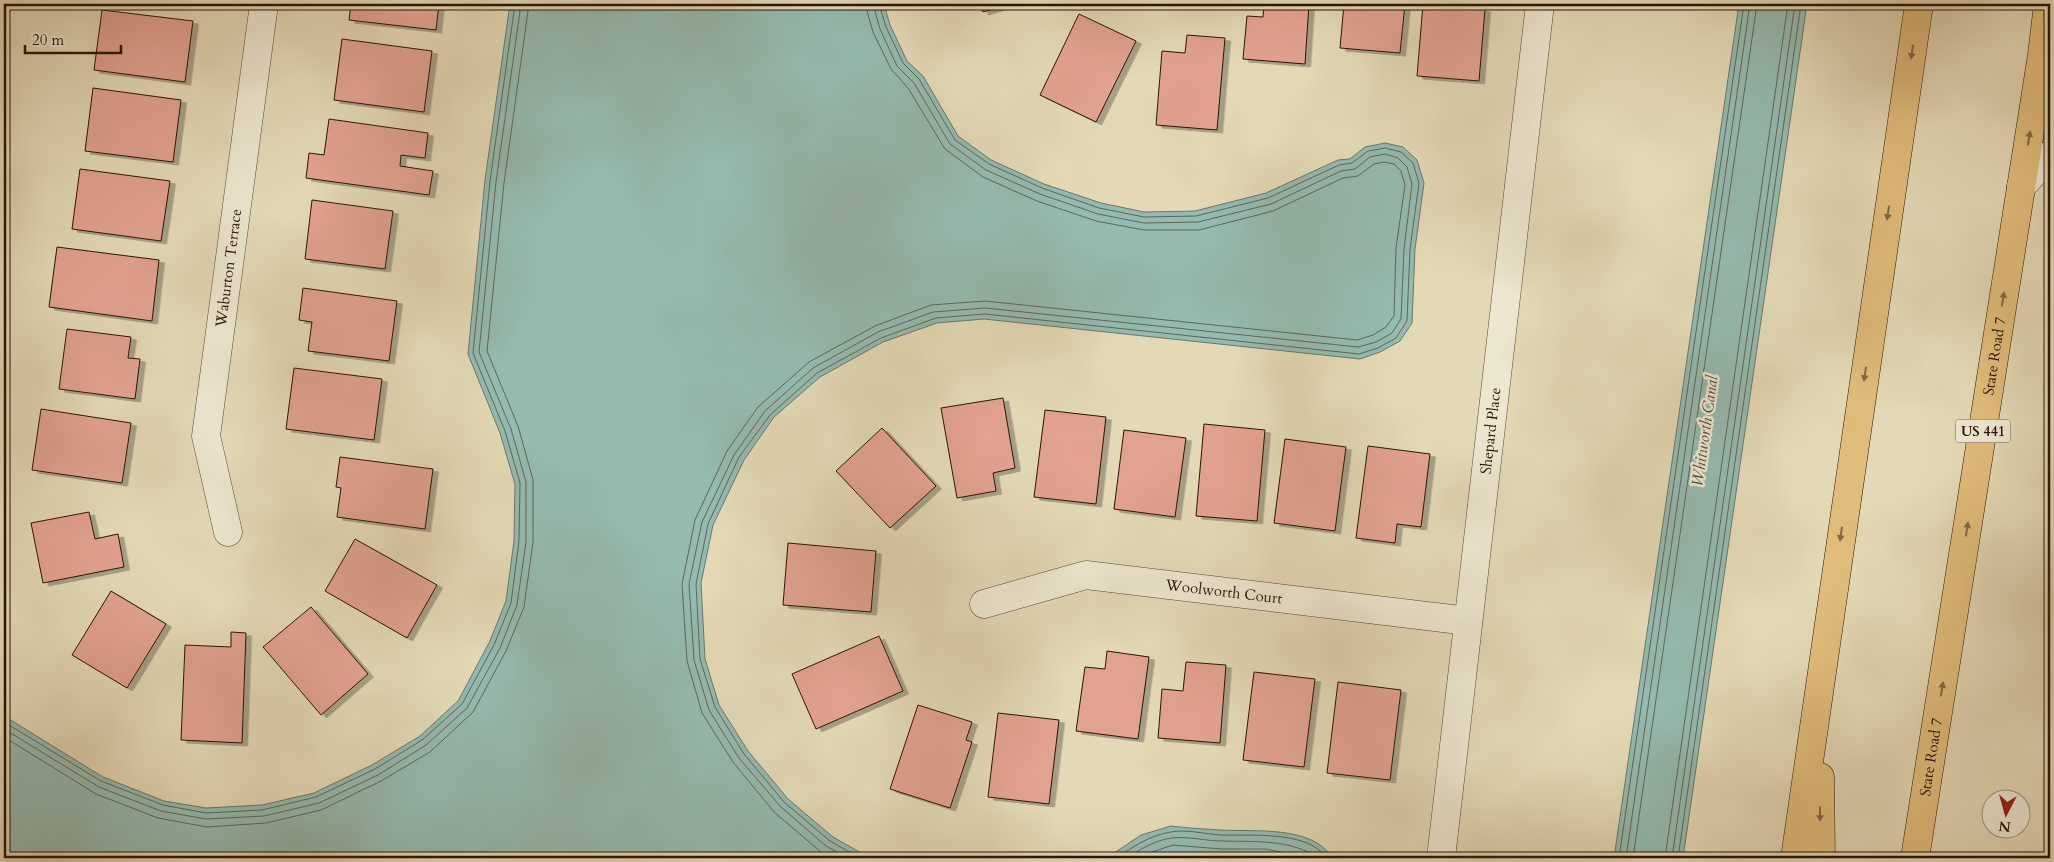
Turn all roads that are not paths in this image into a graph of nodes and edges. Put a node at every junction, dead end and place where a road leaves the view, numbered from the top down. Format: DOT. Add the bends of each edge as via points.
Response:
graph roads {
  1 [pos="264,4"];
  2 [pos="1540,4"];
  3 [pos="1919,4"];
  4 [pos="2048,4"];
  5 [pos="2046,57"];
  6 [pos="2050,155"];
  7 [pos="2021,187"];
  8 [pos="228,532"];
  9 [pos="984,604"];
  10 [pos="1468,621"];
  11 [pos="1818,696"];
  12 [pos="1441,858"];
  13 [pos="1795,858"];
  14 [pos="1821,858"];
  15 [pos="1915,858"];
  1 -- 8 [label="street, Waburton Terrace" via="206,436"];
  2 -- 10 [label="street, Shepard Place"];
  3 -- 11 [label="main road, one-way"];
  4 -- 5 [label="main road, State Road 7 / US 441"];
  7 -- 5 [label="main road, State Road 7 / US 441, one-way"];
  6 -- 7 [label="street"];
  15 -- 7 [label="main road, State Road 7 / US 441, one-way"];
  9 -- 10 [label="street, Woolworth Court" via="1086,575"];
  10 -- 12 [label="street, Shepard Place"];
  11 -- 13 [label="main road"];
  11 -- 14 [label="main road, one-way"];
}
